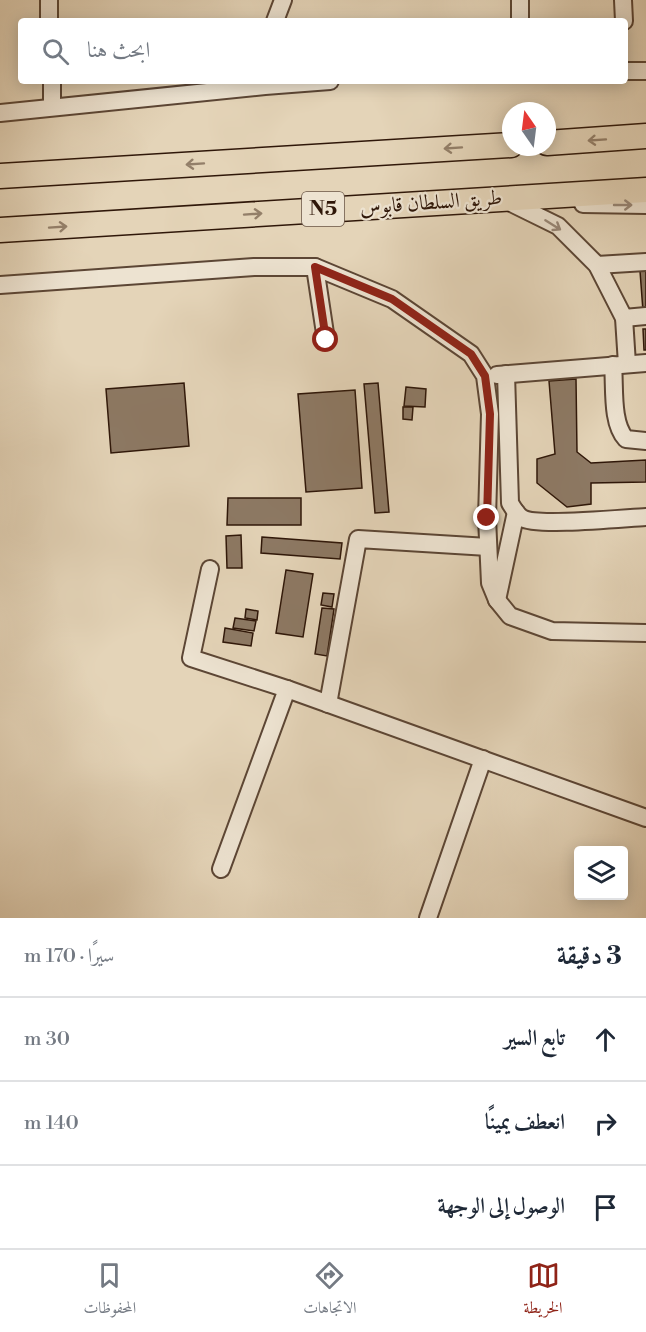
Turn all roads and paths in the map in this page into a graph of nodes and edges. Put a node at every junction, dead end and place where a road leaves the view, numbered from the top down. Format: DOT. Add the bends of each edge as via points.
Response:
graph roads {
  1 [pos="49,0"];
  2 [pos="284,0"];
  3 [pos="520,0"];
  4 [pos="623,0"];
  5 [pos="50,18"];
  6 [pos="275,18"];
  7 [pos="520,18"];
  8 [pos="624,18"];
  9 [pos="628,71"];
  10 [pos="646,71"];
  11 [pos="51,84"];
  12 [pos="256,84"];
  13 [pos="52,107"];
  14 [pos="0,112"];
  15 [pos="646,136"];
  16 [pos="556,141"];
  17 [pos="502,146"];
  18 [pos="0,176"];
  19 [pos="646,190"];
  20 [pos="501,198"];
  21 [pos="646,205"];
  22 [pos="0,230"];
  23 [pos="646,262"];
  24 [pos="597,266"];
  25 [pos="315,267"];
  26 [pos="0,285"];
  27 [pos="646,316"];
  28 [pos="624,318"];
  29 [pos="326,340"];
  30 [pos="646,363"];
  31 [pos="620,365"];
  32 [pos="506,374"];
  33 [pos="485,376"];
  34 [pos="646,441"];
  35 [pos="516,512"];
  36 [pos="646,517"];
  37 [pos="488,547"];
  38 [pos="210,569"];
  39 [pos="497,600"];
  40 [pos="646,633"];
  41 [pos="287,689"];
  42 [pos="328,704"];
  43 [pos="483,759"];
  44 [pos="646,818"];
  45 [pos="221,869"];
  46 [pos="428,918"];
  1 -- 5 [label="street"];
  2 -- 6 [label="street"];
  3 -- 7 [label="street"];
  4 -- 8 [label="street"];
  9 -- 10 [label="street"];
  11 -- 13 [label="street"];
  12 -- 13 [label="street"];
  13 -- 14 [label="street"];
  15 -- 16 [label="highway, one-way"];
  17 -- 18 [label="highway, one-way"];
  19 -- 20 [label="highway, طريق السلطان قابوس / N5"];
  20 -- 21 [label="street, one-way"];
  22 -- 20 [label="highway, طريق السلطان قابوس / N5, one-way"];
  20 -- 24 [label="street, one-way" via="558,226"];
  23 -- 24 [label="street"];
  24 -- 28 [label="street"];
  25 -- 26 [label="street" via="254,267"];
  25 -- 29 [label="street"];
  25 -- 33 [label="street" via="392,299 471,354"];
  27 -- 28 [label="street"];
  28 -- 31 [label="street"];
  30 -- 31 [label="street"];
  31 -- 32 [label="street"];
  31 -- 34 [label="street" via="620,434 626,440"];
  32 -- 33 [label="street"];
  32 -- 35 [label="street" via="510,503"];
  33 -- 37 [label="street" via="490,414"];
  35 -- 36 [label="street" via="523,519 543,522"];
  35 -- 39 [label="street"];
  37 -- 39 [label="street" via="490,583"];
  37 -- 42 [label="street" via="358,539"];
  38 -- 41 [label="street" via="191,658"];
  39 -- 40 [label="street" via="510,616 552,631"];
  41 -- 42 [label="street"];
  41 -- 45 [label="street"];
  42 -- 43 [label="street"];
  43 -- 44 [label="street"];
  43 -- 46 [label="street"];
}
